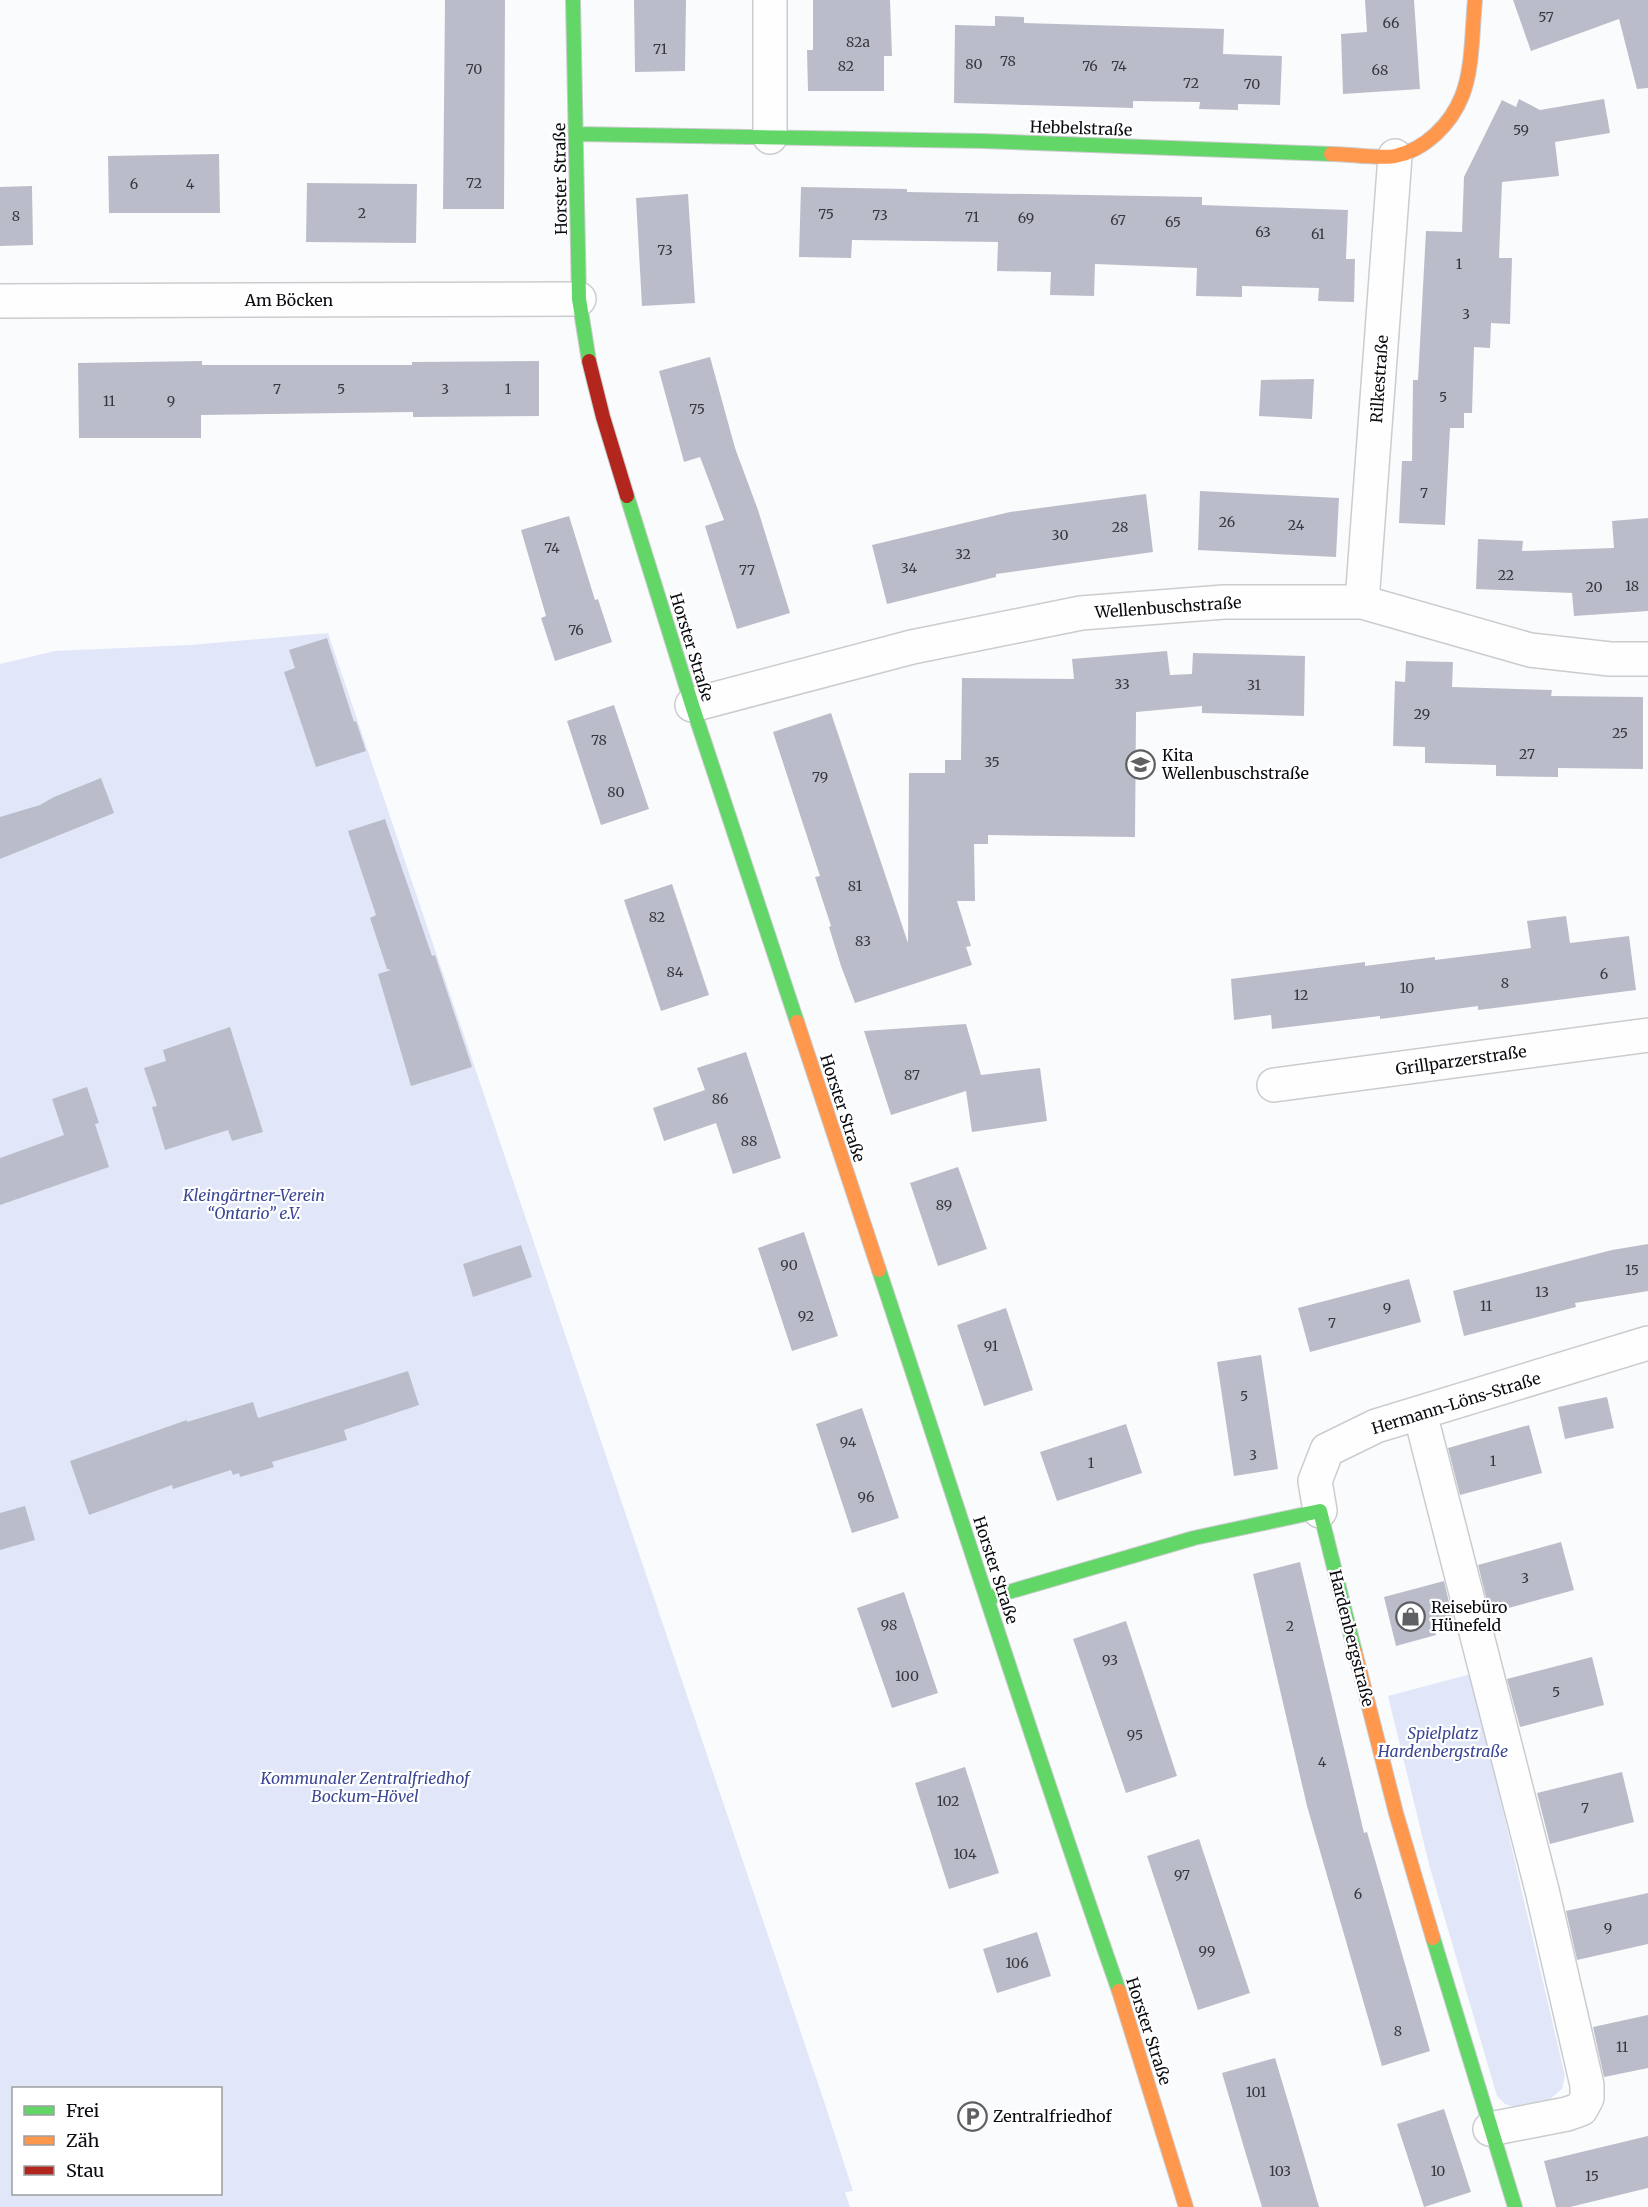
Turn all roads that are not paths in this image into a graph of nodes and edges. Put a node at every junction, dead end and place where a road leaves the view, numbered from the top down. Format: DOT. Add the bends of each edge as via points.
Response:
graph roads {
  1 [pos="573,0"];
  2 [pos="770,0"];
  3 [pos="1474,0"];
  4 [pos="576,134"];
  5 [pos="770,137"];
  6 [pos="1395,156"];
  7 [pos="579,299"];
  8 [pos="0,301"];
  9 [pos="1362,602"];
  10 [pos="1648,659"];
  11 [pos="693,705"];
  12 [pos="1648,1035"];
  13 [pos="1274,1085"];
  14 [pos="1647,1351"];
  15 [pos="1420,1413"];
  16 [pos="1320,1511"];
  17 [pos="988,1599"];
  18 [pos="1490,2129"];
  19 [pos="1186,2207"];
  20 [pos="1515,2207"];
  1 -- 4 [label="street, Horster Straße"];
  2 -- 5 [label="street"];
  3 -- 6 [label="street, Hebbelstraße" via="1462,96 1446,123 1426,143"];
  4 -- 5 [label="street, Hebbelstraße"];
  4 -- 7 [label="street, Horster Straße"];
  5 -- 6 [label="street, Hebbelstraße"];
  6 -- 9 [label="street, Rilkestraße"];
  7 -- 8 [label="street, Am Böcken"];
  7 -- 11 [label="street, Horster Straße" via="587,354 603,417"];
  9 -- 10 [label="street, Wellenbuschstraße" via="1530,650"];
  9 -- 11 [label="street, Wellenbuschstraße" via="1224,602 1081,613 912,647"];
  11 -- 17 [label="street, Horster Straße"];
  12 -- 13 [label="street, Grillparzerstraße"];
  14 -- 15 [label="street, Hermann-Löns-Straße"];
  15 -- 16 [label="street, Hermann-Löns-Straße" via="1376,1426 1328,1450 1315,1481"];
  15 -- 18 [label="street" via="1542,1890 1587,2085 1587,2098 1581,2109"];
  16 -- 17 [label="street" via="1194,1538"];
  16 -- 18 [label="street, Hardenbergstraße" via="1396,1813"];
  17 -- 19 [label="street, Horster Straße" via="1147,2076"];
  18 -- 20 [label="street, Hardenbergstraße"];
}
